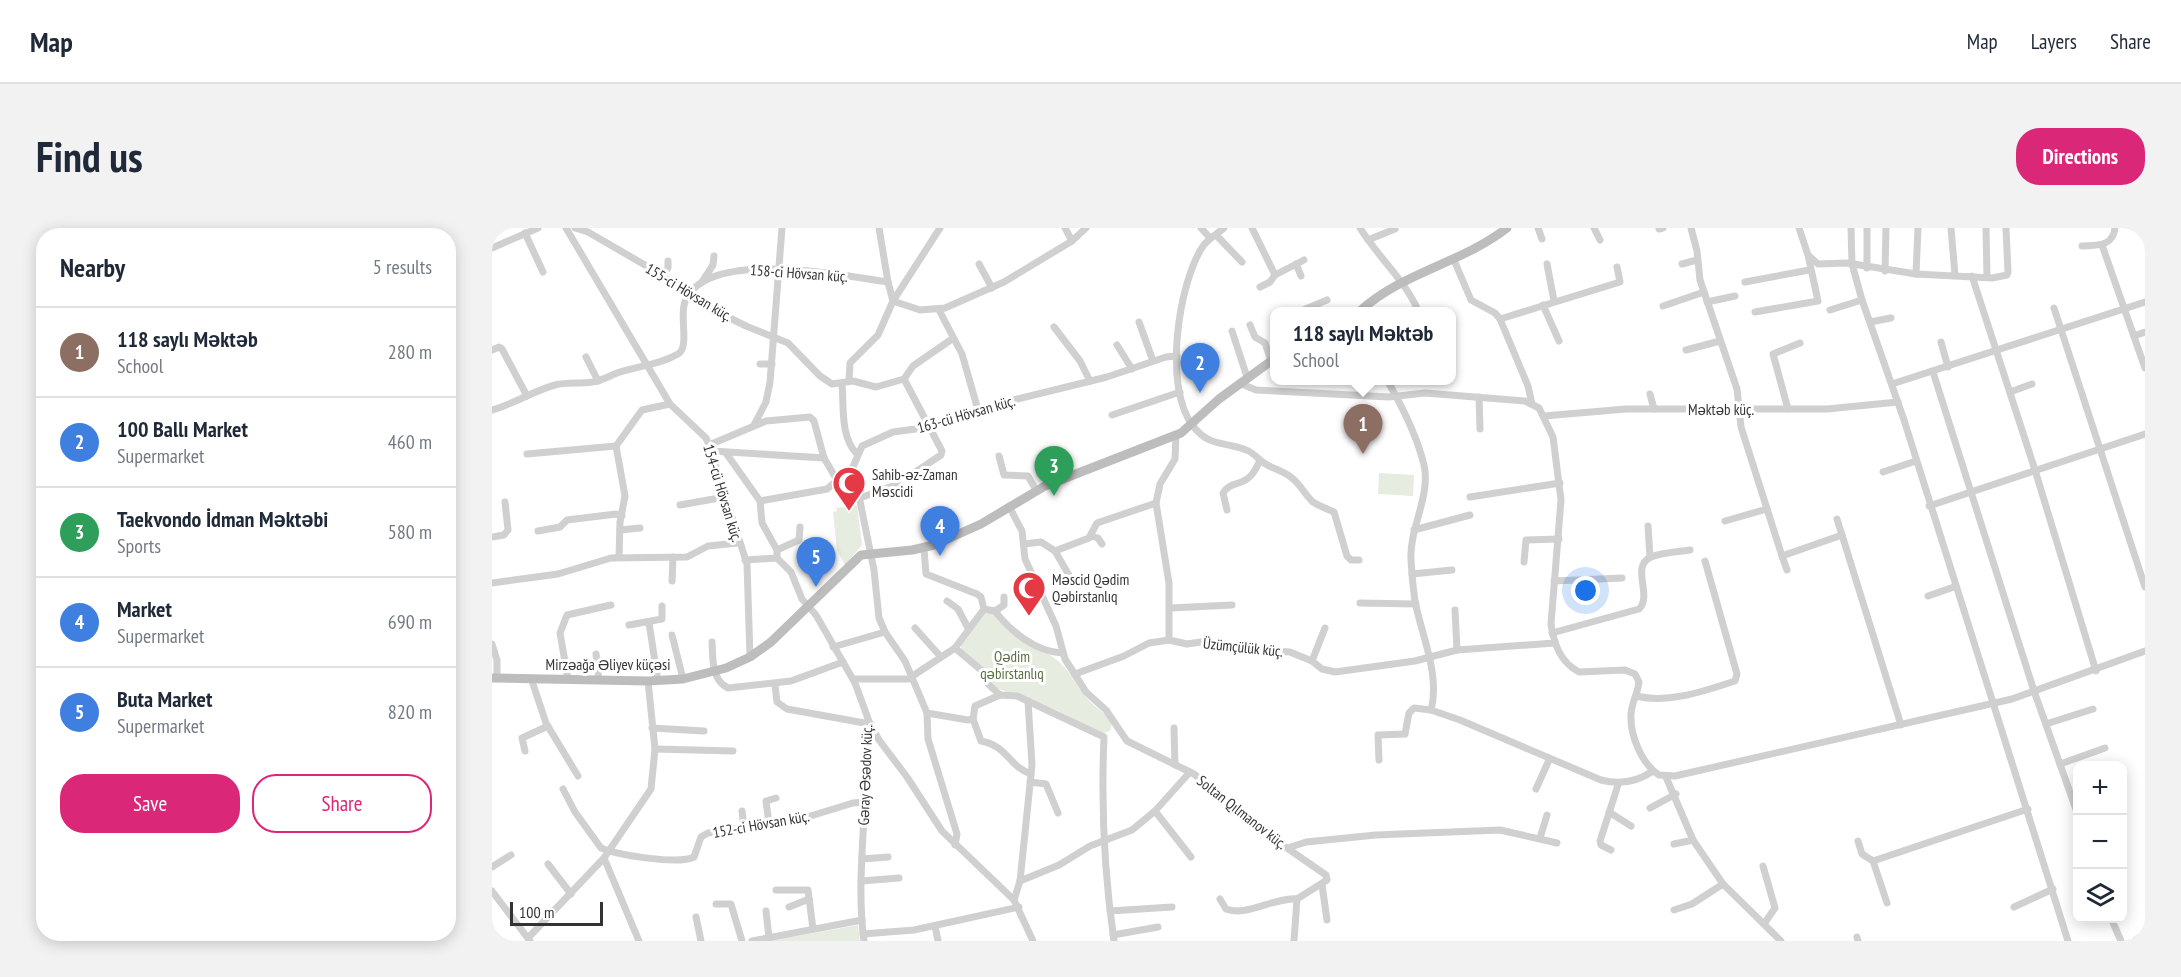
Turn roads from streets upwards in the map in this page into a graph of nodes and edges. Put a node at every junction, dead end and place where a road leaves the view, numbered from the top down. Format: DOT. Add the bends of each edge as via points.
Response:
graph roads {
  1 [pos="538,228"];
  2 [pos="566,228"];
  3 [pos="575,228"];
  4 [pos="782,228"];
  5 [pos="879,228"];
  6 [pos="940,228"];
  7 [pos="1065,228"];
  8 [pos="1086,228"];
  9 [pos="1201,228"];
  10 [pos="1224,228"];
  11 [pos="1252,228"];
  12 [pos="1360,228"];
  13 [pos="1507,228"];
  14 [pos="1538,228"];
  15 [pos="1594,228"];
  16 [pos="1691,228"];
  17 [pos="1799,228"];
  18 [pos="1851,228"];
  19 [pos="1867,228"];
  20 [pos="1886,228"];
  21 [pos="1918,228"];
  22 [pos="1951,228"];
  23 [pos="1986,228"];
  24 [pos="2006,228"];
  25 [pos="2115,228"];
  26 [pos="1395,229"];
  27 [pos="525,233"];
  28 [pos="1213,236"];
  29 [pos="1542,239"];
  30 [pos="1368,240"];
  31 [pos="1600,240"];
  32 [pos="1072,241"];
  33 [pos="2102,245"];
  34 [pos="2082,246"];
  35 [pos="492,248"];
  36 [pos="1808,255"];
  37 [pos="714,256"];
  38 [pos="1304,260"];
  39 [pos="1454,260"];
  40 [pos="1697,260"];
  41 [pos="668,261"];
  42 [pos="1242,262"];
  43 [pos="979,264"];
  44 [pos="1296,264"];
  45 [pos="1547,264"];
  46 [pos="1682,264"];
  47 [pos="1852,264"];
  48 [pos="1617,267"];
  49 [pos="1867,268"];
  50 [pos="779,269"];
  51 [pos="1809,270"];
  52 [pos="1885,271"];
  53 [pos="543,272"];
  54 [pos="1916,274"];
  55 [pos="1275,275"];
  56 [pos="1955,275"];
  57 [pos="662,276"];
  58 [pos="1301,276"];
  59 [pos="1972,276"];
  60 [pos="1987,277"];
  61 [pos="702,282"];
  62 [pos="888,282"];
  63 [pos="1403,282"];
  64 [pos="1745,282"];
  65 [pos="1260,287"];
  66 [pos="992,288"];
  67 [pos="1704,292"];
  68 [pos="690,294"];
  69 [pos="1735,296"];
  70 [pos="1327,300"];
  71 [pos="1862,300"];
  72 [pos="893,301"];
  73 [pos="1554,301"];
  74 [pos="1707,302"];
  75 [pos="2145,302"];
  76 [pos="1543,305"];
  77 [pos="1663,306"];
  78 [pos="1312,307"];
  79 [pos="1367,307"];
  80 [pos="1416,307"];
  81 [pos="2054,308"];
  82 [pos="2125,309"];
  83 [pos="939,310"];
  84 [pos="1830,310"];
  85 [pos="1755,312"];
  86 [pos="1891,318"];
  87 [pos="1500,319"];
  88 [pos="1139,322"];
  89 [pos="1870,322"];
  90 [pos="1250,325"];
  91 [pos="1054,327"];
  92 [pos="2061,330"];
  93 [pos="1232,331"];
  94 [pos="2145,332"];
  95 [pos="772,336"];
  96 [pos="2134,336"];
  97 [pos="952,339"];
  98 [pos="1559,341"];
  99 [pos="1720,341"];
  100 [pos="1941,342"];
  101 [pos="1800,343"];
  102 [pos="1117,345"];
  103 [pos="492,350"];
  104 [pos="1686,350"];
  105 [pos="1996,351"];
  106 [pos="1270,354"];
  107 [pos="1177,356"];
  108 [pos="586,357"];
  109 [pos="1153,361"];
  110 [pos="1270,362"];
  111 [pos="760,364"];
  112 [pos="772,364"];
  113 [pos="647,366"];
  114 [pos="1948,367"];
  115 [pos="2145,368"];
  116 [pos="1132,369"];
  117 [pos="1933,372"];
  118 [pos="904,379"];
  119 [pos="1243,380"];
  120 [pos="598,381"];
  121 [pos="1090,381"];
  122 [pos="846,382"];
  123 [pos="1892,384"];
  124 [pos="2032,384"];
  125 [pos="1389,385"];
  126 [pos="1180,392"];
  127 [pos="2010,392"];
  128 [pos="1650,394"];
  129 [pos="527,396"];
  130 [pos="1396,396"];
  131 [pos="1479,397"];
  132 [pos="1898,402"];
  133 [pos="670,404"];
  134 [pos="1532,404"];
  135 [pos="1654,409"];
  136 [pos="1788,409"];
  137 [pos="492,410"];
  138 [pos="978,410"];
  139 [pos="1739,410"];
  140 [pos="1112,415"];
  141 [pos="1544,416"];
  142 [pos="754,425"];
  143 [pos="1192,425"];
  144 [pos="930,426"];
  145 [pos="1480,429"];
  146 [pos="2145,434"];
  147 [pos="1176,435"];
  148 [pos="616,446"];
  149 [pos="711,448"];
  150 [pos="2100,449"];
  151 [pos="726,453"];
  152 [pos="527,454"];
  153 [pos="857,454"];
  154 [pos="999,456"];
  155 [pos="824,458"];
  156 [pos="1260,460"];
  157 [pos="1916,461"];
  158 [pos="853,467"];
  159 [pos="2036,470"];
  160 [pos="917,471"];
  161 [pos="1883,472"];
  162 [pos="837,480"];
  163 [pos="1560,483"];
  164 [pos="898,484"];
  165 [pos="1036,490"];
  166 [pos="1970,491"];
  167 [pos="725,497"];
  168 [pos="860,498"];
  169 [pos="1470,498"];
  170 [pos="760,501"];
  171 [pos="505,502"];
  172 [pos="1156,503"];
  173 [pos="680,505"];
  174 [pos="1009,506"];
  175 [pos="1929,506"];
  176 [pos="1767,509"];
  177 [pos="1227,510"];
  178 [pos="1470,515"];
  179 [pos="622,516"];
  180 [pos="1837,519"];
  181 [pos="1725,521"];
  182 [pos="1648,526"];
  183 [pos="800,527"];
  184 [pos="640,528"];
  185 [pos="620,530"];
  186 [pos="1414,530"];
  187 [pos="538,531"];
  188 [pos="1842,535"];
  189 [pos="1091,536"];
  190 [pos="492,537"];
  191 [pos="1559,538"];
  192 [pos="738,543"];
  193 [pos="1024,544"];
  194 [pos="1101,544"];
  195 [pos="924,549"];
  196 [pos="1690,550"];
  197 [pos="1055,551"];
  198 [pos="870,552"];
  199 [pos="777,554"];
  200 [pos="1782,556"];
  201 [pos="619,557"];
  202 [pos="1650,557"];
  203 [pos="673,558"];
  204 [pos="745,560"];
  205 [pos="1359,560"];
  206 [pos="1705,561"];
  207 [pos="1524,562"];
  208 [pos="1452,570"];
  209 [pos="1787,570"];
  210 [pos="1412,574"];
  211 [pos="1070,577"];
  212 [pos="1622,578"];
  213 [pos="672,581"];
  214 [pos="1554,581"];
  215 [pos="492,583"];
  216 [pos="1954,587"];
  217 [pos="2145,587"];
  218 [pos="1928,596"];
  219 [pos="1004,597"];
  220 [pos="947,601"];
  221 [pos="1360,603"];
  222 [pos="1416,604"];
  223 [pos="610,605"];
  224 [pos="1232,605"];
  225 [pos="662,606"];
  226 [pos="810,607"];
  227 [pos="1171,608"];
  228 [pos="984,609"];
  229 [pos="1455,610"];
  230 [pos="995,611"];
  231 [pos="649,623"];
  232 [pos="629,625"];
  233 [pos="915,628"];
  234 [pos="968,628"];
  235 [pos="1325,628"];
  236 [pos="885,632"];
  237 [pos="1552,633"];
  238 [pos="672,635"];
  239 [pos="1169,640"];
  240 [pos="712,642"];
  241 [pos="1555,643"];
  242 [pos="492,644"];
  243 [pos="833,647"];
  244 [pos="955,648"];
  245 [pos="1457,650"];
  246 [pos="2145,651"];
  247 [pos="1062,653"];
  248 [pos="596,654"];
  249 [pos="750,657"];
  250 [pos="941,657"];
  251 [pos="1428,657"];
  252 [pos="1312,661"];
  253 [pos="843,662"];
  254 [pos="2096,670"];
  255 [pos="714,672"];
  256 [pos="1075,674"];
  257 [pos="912,677"];
  258 [pos="494,678"];
  259 [pos="531,678"];
  260 [pos="568,679"];
  261 [pos="683,679"];
  262 [pos="853,679"];
  263 [pos="598,680"];
  264 [pos="648,681"];
  265 [pos="658,681"];
  266 [pos="775,685"];
  267 [pos="2034,691"];
  268 [pos="1000,695"];
  269 [pos="1636,696"];
  270 [pos="1028,701"];
  271 [pos="1992,704"];
  272 [pos="2093,709"];
  273 [pos="1431,710"];
  274 [pos="927,713"];
  275 [pos="973,719"];
  276 [pos="870,724"];
  277 [pos="2046,724"];
  278 [pos="1902,725"];
  279 [pos="548,726"];
  280 [pos="652,728"];
  281 [pos="1174,728"];
  282 [pos="1118,730"];
  283 [pos="704,731"];
  284 [pos="1104,736"];
  285 [pos="2105,748"];
  286 [pos="655,749"];
  287 [pos="525,751"];
  288 [pos="733,751"];
  289 [pos="1379,760"];
  290 [pos="1549,760"];
  291 [pos="2060,764"];
  292 [pos="1175,765"];
  293 [pos="1653,771"];
  294 [pos="1190,772"];
  295 [pos="1031,774"];
  296 [pos="578,776"];
  297 [pos="1666,777"];
  298 [pos="1030,782"];
  299 [pos="1618,785"];
  300 [pos="563,789"];
  301 [pos="1536,789"];
  302 [pos="1676,794"];
  303 [pos="776,798"];
  304 [pos="2073,800"];
  305 [pos="865,802"];
  306 [pos="1650,808"];
  307 [pos="2028,809"];
  308 [pos="742,811"];
  309 [pos="1155,811"];
  310 [pos="1609,812"];
  311 [pos="1058,813"];
  312 [pos="1547,815"];
  313 [pos="769,824"];
  314 [pos="1631,826"];
  315 [pos="744,828"];
  316 [pos="1540,838"];
  317 [pos="1693,840"];
  318 [pos="1858,841"];
  319 [pos="1103,842"];
  320 [pos="1557,843"];
  321 [pos="955,844"];
  322 [pos="1674,844"];
  323 [pos="1288,848"];
  324 [pos="1611,850"];
  325 [pos="607,854"];
  326 [pos="511,855"];
  327 [pos="888,857"];
  328 [pos="1191,857"];
  329 [pos="862,859"];
  330 [pos="1873,861"];
  331 [pos="548,864"];
  332 [pos="1763,866"];
  333 [pos="492,867"];
  334 [pos="899,878"];
  335 [pos="861,881"];
  336 [pos="1020,881"];
  337 [pos="1723,884"];
  338 [pos="1322,885"];
  339 [pos="2054,889"];
  340 [pos="776,890"];
  341 [pos="492,891"];
  342 [pos="571,894"];
  343 [pos="809,899"];
  344 [pos="1220,899"];
  345 [pos="1297,899"];
  346 [pos="1017,903"];
  347 [pos="1887,903"];
  348 [pos="716,904"];
  349 [pos="789,907"];
  350 [pos="1172,907"];
  351 [pos="2014,907"];
  352 [pos="1674,910"];
  353 [pos="766,911"];
  354 [pos="1110,911"];
  355 [pos="696,917"];
  356 [pos="862,920"];
  357 [pos="1327,920"];
  358 [pos="2113,923"];
  359 [pos="1764,924"];
  360 [pos="934,926"];
  361 [pos="1158,927"];
  362 [pos="813,929"];
  363 [pos="2145,935"];
  364 [pos="864,937"];
  365 [pos="769,938"];
  366 [pos="1113,938"];
  367 [pos="529,939"];
  368 [pos="639,941"];
  369 [pos="701,941"];
  370 [pos="741,941"];
  371 [pos="752,941"];
  372 [pos="938,941"];
  373 [pos="1033,941"];
  374 [pos="1294,941"];
  375 [pos="1781,941"];
  376 [pos="2068,941"];
  377 [pos="2121,941"];
  378 [pos="2136,941"];
  1 -- 27 [label="street"];
  2 -- 113 [label="street, 154-cü Hövsan küç."];
  3 -- 57 [label="street, 155-ci Hövsan küç."];
  4 -- 50 [label="street"];
  5 -- 62 [label="street"];
  6 -- 72 [label="street"];
  7 -- 32 [label="street"];
  8 -- 32 [label="street"];
  9 -- 28 [label="street"];
  10 -- 28 [label="street"];
  11 -- 55 [label="street"];
  12 -- 30 [label="street"];
  13 -- 39 [label="street"];
  14 -- 29 [label="street"];
  15 -- 31 [label="street"];
  16 -- 40 [label="street"];
  17 -- 36 [label="street"];
  18 -- 47 [label="street"];
  19 -- 49 [label="street"];
  20 -- 52 [label="street"];
  21 -- 54 [label="street"];
  22 -- 56 [label="street"];
  23 -- 60 [label="street"];
  24 -- 60 [label="street" via="2007,275"];
  25 -- 33 [label="street" via="2114,236"];
  26 -- 30 [label="street"];
  27 -- 35 [label="street"];
  27 -- 53 [label="street"];
  28 -- 42 [label="street"];
  28 -- 107 [label="street" via="1201,250 1185,288"];
  30 -- 63 [label="street"];
  32 -- 66 [label="street"];
  33 -- 34 [label="street"];
  33 -- 82 [label="street"];
  36 -- 47 [label="street" via="1818,264"];
  36 -- 51 [label="street"];
  37 -- 61 [label="street" via="713,266"];
  38 -- 44 [label="street"];
  39 -- 63 [label="street"];
  39 -- 87 [label="street" via="1471,300"];
  40 -- 46 [label="street"];
  40 -- 67 [label="street"];
  41 -- 57 [label="street"];
  43 -- 66 [label="street"];
  44 -- 55 [label="street"];
  44 -- 58 [label="street"];
  45 -- 73 [label="street"];
  47 -- 49 [label="street"];
  47 -- 71 [label="street"];
  48 -- 73 [label="street" via="1620,282"];
  49 -- 52 [label="street"];
  50 -- 61 [label="street, 158-ci Hövsan küç." via="742,270"];
  50 -- 62 [label="street, 158-ci Hövsan küç."];
  50 -- 95 [label="street"];
  51 -- 64 [label="street"];
  51 -- 85 [label="street" via="1818,301"];
  52 -- 54 [label="street"];
  54 -- 56 [label="street"];
  55 -- 65 [label="street"];
  56 -- 59 [label="street"];
  57 -- 68 [label="street, 155-ci Hövsan küç."];
  59 -- 60 [label="street"];
  59 -- 105 [label="street"];
  61 -- 68 [label="street, 158-ci Hövsan küç."];
  62 -- 72 [label="street"];
  63 -- 79 [label="street"];
  63 -- 80 [label="street"];
  66 -- 83 [label="street"];
  67 -- 74 [label="street"];
  67 -- 77 [label="street"];
  68 -- 95 [label="street, 155-ci Hövsan küç." via="738,322"];
  68 -- 113 [label="street, 158-ci Hövsan küç." via="682,315 682,351"];
  69 -- 74 [label="street"];
  70 -- 78 [label="street"];
  71 -- 84 [label="street"];
  71 -- 89 [label="street"];
  72 -- 83 [label="street" via="920,310"];
  72 -- 122 [label="street" via="878,335 850,363"];
  73 -- 76 [label="street"];
  74 -- 99 [label="street"];
  75 -- 82 [label="street"];
  76 -- 87 [label="street"];
  76 -- 98 [label="street"];
  81 -- 92 [label="street"];
  82 -- 92 [label="street"];
  82 -- 96 [label="street"];
  83 -- 97 [label="street"];
  86 -- 89 [label="street"];
  87 -- 134 [label="street"];
  88 -- 109 [label="street"];
  89 -- 123 [label="street"];
  90 -- 106 [label="street"];
  91 -- 121 [label="street"];
  92 -- 105 [label="street"];
  92 -- 150 [label="street"];
  93 -- 119 [label="street"];
  94 -- 96 [label="street"];
  95 -- 112 [label="street"];
  95 -- 122 [label="street, 155-ci Hövsan küç." via="788,343 832,384"];
  96 -- 115 [label="street"];
  97 -- 118 [label="street" via="913,366"];
  97 -- 138 [label="street" via="962,354"];
  99 -- 104 [label="street"];
  99 -- 139 [label="street" via="1737,389"];
  100 -- 114 [label="street"];
  101 -- 136 [label="street" via="1773,354"];
  102 -- 116 [label="street"];
  103 -- 129 [label="street" via="502,349"];
  105 -- 114 [label="street"];
  105 -- 127 [label="street"];
  107 -- 109 [label="street, 163-cü Hövsan küç."];
  107 -- 126 [label="street"];
  108 -- 120 [label="street"];
  109 -- 116 [label="street, 163-cü Hövsan küç."];
  110 -- 119 [label="street"];
  111 -- 112 [label="street"];
  112 -- 142 [label="street" via="766,402"];
  113 -- 120 [label="street, 158-ci Hövsan küç."];
  113 -- 133 [label="street, 154-cü Hövsan küç."];
  114 -- 117 [label="street"];
  116 -- 121 [label="street, 163-cü Hövsan küç."];
  117 -- 123 [label="street"];
  117 -- 166 [label="street"];
  118 -- 122 [label="street, 155-ci Hövsan küç." via="871,388"];
  118 -- 144 [label="street"];
  119 -- 130 [label="street" via="1256,390"];
  119 -- 143 [label="street"];
  120 -- 129 [label="street, 158-ci Hövsan küç." via="558,384"];
  121 -- 138 [label="street, 163-cü Hövsan küç."];
  122 -- 153 [label="street" via="846,434"];
  123 -- 132 [label="street"];
  124 -- 127 [label="street"];
  125 -- 130 [label="street"];
  126 -- 140 [label="street"];
  126 -- 143 [label="street"];
  127 -- 159 [label="street"];
  128 -- 135 [label="street"];
  129 -- 137 [label="street, 158-ci Hövsan küç."];
  130 -- 131 [label="street" via="1416,393"];
  130 -- 186 [label="street" via="1424,465"];
  131 -- 134 [label="street"];
  131 -- 145 [label="street"];
  132 -- 136 [label="street, Məktəb küç."];
  132 -- 157 [label="street"];
  133 -- 148 [label="street" via="642,410"];
  133 -- 149 [label="street, 154-cü Hövsan küç." via="706,438"];
  134 -- 141 [label="street"];
  135 -- 139 [label="street, Məktəb küç."];
  135 -- 141 [label="street, Məktəb küç."];
  136 -- 139 [label="street, Məktəb küç."];
  138 -- 144 [label="street, 163-cü Hövsan küç."];
  139 -- 176 [label="street"];
  141 -- 163 [label="street" via="1553,437"];
  142 -- 149 [label="street"];
  142 -- 155 [label="street" via="788,417 810,417"];
  143 -- 147 [label="street"];
  143 -- 156 [label="street" via="1213,441 1246,450"];
  144 -- 153 [label="street, 163-cü Hövsan küç." via="883,435 862,446"];
  144 -- 160 [label="street" via="941,455"];
  146 -- 150 [label="street"];
  147 -- 165 [label="street"];
  147 -- 172 [label="street" via="1175,459 1160,484"];
  148 -- 152 [label="street"];
  148 -- 179 [label="street" via="625,496"];
  149 -- 151 [label="street"];
  149 -- 167 [label="street, 154-cü Hövsan küç."];
  150 -- 159 [label="street"];
  150 -- 217 [label="street"];
  151 -- 155 [label="street"];
  151 -- 170 [label="street"];
  153 -- 158 [label="street"];
  154 -- 165 [label="street" via="1004,475 1028,476"];
  155 -- 162 [label="street"];
  156 -- 177 [label="street" via="1254,475 1226,489 1223,494"];
  156 -- 205 [label="street" via="1290,476 1314,503 1334,513 1347,556"];
  157 -- 161 [label="street"];
  157 -- 175 [label="street"];
  158 -- 162 [label="street"];
  158 -- 168 [label="street"];
  159 -- 166 [label="street"];
  159 -- 254 [label="street"];
  162 -- 170 [label="street" via="827,489"];
  163 -- 169 [label="street"];
  163 -- 191 [label="street"];
  164 -- 168 [label="street"];
  165 -- 174 [label="street"];
  166 -- 175 [label="street"];
  166 -- 267 [label="street"];
  167 -- 173 [label="street"];
  167 -- 192 [label="street, 154-cü Hövsan küç."];
  168 -- 198 [label="street"];
  170 -- 199 [label="street, Gəray Əsədov küç." via="762,523"];
  171 -- 190 [label="street" via="508,530"];
  172 -- 189 [label="street" via="1097,523"];
  172 -- 227 [label="street"];
  174 -- 193 [label="street, Soltan Qılmanov küç."];
  174 -- 195 [label="street" via="981,524"];
  175 -- 216 [label="street"];
  176 -- 181 [label="street"];
  176 -- 200 [label="street"];
  178 -- 186 [label="street"];
  179 -- 185 [label="street"];
  179 -- 187 [label="street" via="567,520 560,527"];
  180 -- 188 [label="street"];
  182 -- 202 [label="street"];
  183 -- 199 [label="street" via="799,540"];
  184 -- 185 [label="street"];
  185 -- 201 [label="street"];
  186 -- 210 [label="street"];
  188 -- 200 [label="street"];
  188 -- 278 [label="street"];
  189 -- 194 [label="street"];
  189 -- 197 [label="street"];
  191 -- 207 [label="street" via="1526,540"];
  191 -- 214 [label="street"];
  192 -- 203 [label="street" via="708,546 687,557"];
  192 -- 204 [label="street, 154-cü Hövsan küç."];
  193 -- 197 [label="street" via="1041,542"];
  193 -- 247 [label="street, Soltan Qılmanov küç." via="1028,566 1053,618"];
  195 -- 198 [label="street"];
  195 -- 228 [label="street" via="926,574 977,594"];
  196 -- 202 [label="street"];
  197 -- 211 [label="street"];
  198 -- 226 [label="street, Mirzəağa Əliyev küçəsi" via="858,557"];
  198 -- 236 [label="street" via="879,618"];
  199 -- 204 [label="street"];
  199 -- 226 [label="street, Gəray Əsədov küç."];
  200 -- 209 [label="street"];
  201 -- 203 [label="street"];
  201 -- 215 [label="street" via="558,574"];
  202 -- 237 [label="street" via="1642,566 1644,602 1639,609"];
  203 -- 213 [label="street"];
  204 -- 249 [label="street, 154-cü Hövsan küç."];
  206 -- 269 [label="street" via="1737,674 1735,681 1676,697"];
  208 -- 210 [label="street"];
  210 -- 222 [label="street"];
  212 -- 214 [label="street"];
  214 -- 237 [label="street"];
  216 -- 218 [label="street"];
  216 -- 271 [label="street"];
  219 -- 230 [label="street" via="1004,605"];
  220 -- 234 [label="street" via="958,609"];
  221 -- 222 [label="street"];
  222 -- 251 [label="street"];
  223 -- 260 [label="street" via="567,615 560,633"];
  224 -- 227 [label="street"];
  225 -- 231 [label="street" via="662,619"];
  226 -- 243 [label="street, Gəray Əsədov küç."];
  226 -- 249 [label="street, Mirzəağa Əliyev küçəsi"];
  227 -- 239 [label="street"];
  228 -- 230 [label="street"];
  228 -- 234 [label="street"];
  229 -- 245 [label="street"];
  230 -- 247 [label="street" via="1005,625 1028,640"];
  231 -- 232 [label="street"];
  231 -- 265 [label="street"];
  233 -- 250 [label="street"];
  234 -- 244 [label="street"];
  235 -- 252 [label="street"];
  236 -- 243 [label="street"];
  236 -- 257 [label="street"];
  237 -- 241 [label="street"];
  238 -- 261 [label="street"];
  239 -- 252 [label="street, Üzümçülük küç." via="1290,652"];
  239 -- 256 [label="street, Üzümçülük küç." via="1149,643"];
  240 -- 255 [label="street"];
  241 -- 245 [label="street, Üzümçülük küç."];
  241 -- 269 [label="street" via="1563,659 1579,672 1625,670 1635,674 1639,682"];
  242 -- 258 [label="street" via="497,660"];
  243 -- 253 [label="street, Gəray Əsədov küç."];
  244 -- 250 [label="street"];
  244 -- 268 [label="street" via="981,670"];
  245 -- 251 [label="street, Üzümçülük küç."];
  246 -- 254 [label="street"];
  247 -- 256 [label="street, Soltan Qılmanov küç."];
  248 -- 263 [label="street"];
  249 -- 255 [label="street, Mirzəağa Əliyev küçəsi"];
  250 -- 257 [label="street"];
  251 -- 252 [label="street, Üzümçülük küç." via="1335,672"];
  251 -- 273 [label="street" via="1434,692"];
  253 -- 262 [label="street, Gəray Əsədov küç."];
  253 -- 266 [label="street"];
  254 -- 267 [label="street"];
  255 -- 261 [label="street, Mirzəağa Əliyev küçəsi"];
  255 -- 266 [label="street" via="728,688"];
  256 -- 282 [label="street, Soltan Qılmanov küç."];
  257 -- 262 [label="street"];
  257 -- 274 [label="street"];
  258 -- 259 [label="street, Mirzəağa Əliyev küçəsi"];
  259 -- 260 [label="street, Mirzəağa Əliyev küçəsi"];
  259 -- 279 [label="street"];
  260 -- 263 [label="street, Mirzəağa Əliyev küçəsi"];
  261 -- 265 [label="street, Mirzəağa Əliyev küçəsi"];
  262 -- 276 [label="street, Gəray Əsədov küç."];
  263 -- 264 [label="street, Mirzəağa Əliyev küçəsi"];
  264 -- 265 [label="street, Mirzəağa Əliyev küçəsi"];
  264 -- 280 [label="street"];
  266 -- 276 [label="street" via="777,702 787,709"];
  267 -- 271 [label="street"];
  267 -- 277 [label="street"];
  268 -- 270 [label="street"];
  268 -- 275 [label="street" via="975,706"];
  269 -- 293 [label="street" via="1632,724 1641,755"];
  270 -- 284 [label="street"];
  270 -- 295 [label="street"];
  271 -- 278 [label="street"];
  271 -- 307 [label="street"];
  272 -- 277 [label="street"];
  273 -- 289 [label="street" via="1411,708 1405,734 1377,735"];
  273 -- 290 [label="street"];
  274 -- 275 [label="street"];
  274 -- 321 [label="street" via="928,740 957,834"];
  275 -- 295 [label="street" via="981,741 994,743 1015,765"];
  276 -- 305 [label="street, Gəray Əsədov küç." via="864,742"];
  276 -- 321 [label="street" via="942,831"];
  277 -- 291 [label="street"];
  278 -- 297 [label="street"];
  279 -- 287 [label="street" via="522,738"];
  279 -- 296 [label="street"];
  280 -- 283 [label="street"];
  280 -- 286 [label="street"];
  281 -- 292 [label="street"];
  282 -- 284 [label="street"];
  282 -- 292 [label="street, Soltan Qılmanov küç." via="1131,744"];
  284 -- 319 [label="street"];
  285 -- 291 [label="street"];
  286 -- 288 [label="street"];
  286 -- 325 [label="street" via="651,789"];
  290 -- 299 [label="street"];
  290 -- 301 [label="street"];
  291 -- 304 [label="street"];
  292 -- 294 [label="street, Soltan Qılmanov küç."];
  293 -- 297 [label="street"];
  293 -- 299 [label="street"];
  294 -- 309 [label="street"];
  294 -- 323 [label="street, Soltan Qılmanov küç."];
  295 -- 298 [label="street"];
  297 -- 302 [label="street"];
  298 -- 311 [label="street" via="1046,784"];
  298 -- 336 [label="street"];
  299 -- 310 [label="street"];
  300 -- 325 [label="street"];
  302 -- 306 [label="street"];
  302 -- 317 [label="street"];
  303 -- 313 [label="street" via="766,801"];
  305 -- 313 [label="street, 152-ci Hövsan küç."];
  305 -- 329 [label="street, Gəray Əsədov küç."];
  307 -- 330 [label="street"];
  307 -- 339 [label="street"];
  308 -- 315 [label="street"];
  309 -- 319 [label="street" via="1132,830"];
  309 -- 328 [label="street"];
  310 -- 314 [label="street"];
  310 -- 324 [label="street" via="1600,841"];
  312 -- 316 [label="street"];
  313 -- 315 [label="street, 152-ci Hövsan küç."];
  315 -- 325 [label="street, 152-ci Hövsan küç." via="704,834 697,854 688,860"];
  316 -- 320 [label="street"];
  316 -- 323 [label="street" via="1500,830 1415,832 1306,842"];
  317 -- 322 [label="street"];
  317 -- 337 [label="street"];
  318 -- 330 [label="street" via="1862,854"];
  319 -- 336 [label="street"];
  319 -- 354 [label="street"];
  321 -- 346 [label="street"];
  323 -- 338 [label="street, Soltan Qılmanov küç." via="1325,873 1327,880"];
  325 -- 342 [label="street"];
  325 -- 368 [label="street"];
  326 -- 333 [label="street"];
  327 -- 329 [label="street"];
  329 -- 335 [label="street, Gəray Əsədov küç."];
  330 -- 347 [label="street"];
  331 -- 342 [label="street"];
  332 -- 359 [label="street" via="1774,908"];
  334 -- 335 [label="street"];
  335 -- 356 [label="street, Gəray Əsədov küç."];
  336 -- 346 [label="street"];
  337 -- 352 [label="street" via="1692,904"];
  337 -- 359 [label="street"];
  338 -- 345 [label="street"];
  338 -- 357 [label="street"];
  339 -- 351 [label="street"];
  339 -- 376 [label="street"];
  340 -- 343 [label="street" via="806,888"];
  341 -- 367 [label="street"];
  342 -- 367 [label="street"];
  343 -- 349 [label="street"];
  343 -- 362 [label="street"];
  344 -- 345 [label="street" via="1226,909 1235,910 1281,898"];
  345 -- 374 [label="street"];
  346 -- 360 [label="street"];
  346 -- 373 [label="street"];
  348 -- 370 [label="street" via="731,904"];
  350 -- 354 [label="street"];
  353 -- 365 [label="street"];
  354 -- 366 [label="street"];
  355 -- 369 [label="street"];
  356 -- 362 [label="street"];
  356 -- 364 [label="street, Gəray Əsədov küç."];
  358 -- 377 [label="street"];
  359 -- 375 [label="street"];
  360 -- 364 [label="street"];
  360 -- 372 [label="street"];
  361 -- 366 [label="street"];
  362 -- 365 [label="street"];
  363 -- 378 [label="street"];
  365 -- 371 [label="street"];
}
